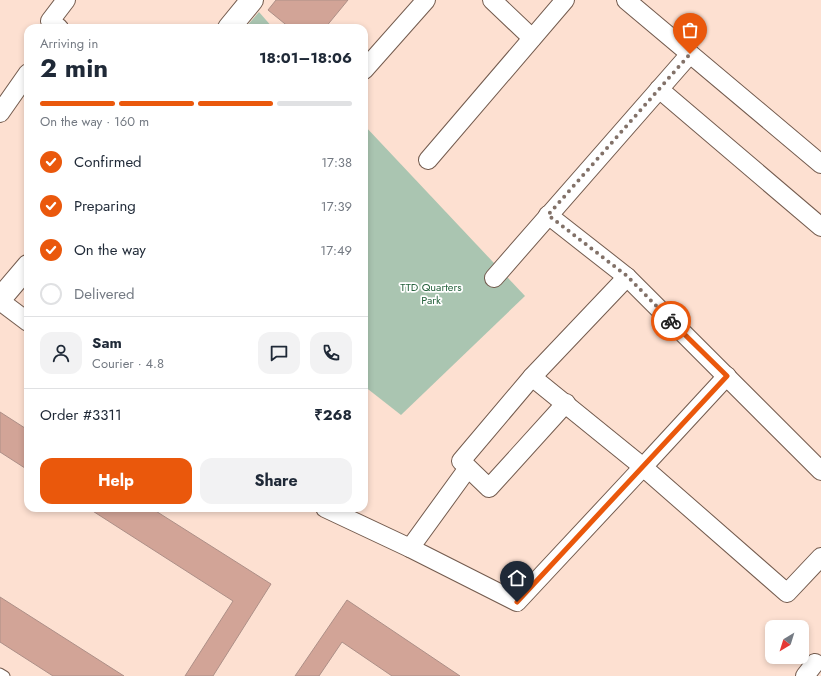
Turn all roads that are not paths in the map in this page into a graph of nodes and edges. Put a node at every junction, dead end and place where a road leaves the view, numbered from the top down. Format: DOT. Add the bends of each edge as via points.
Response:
graph roads {
  1 [pos="66,0"];
  2 [pos="252,0"];
  3 [pos="426,0"];
  4 [pos="492,0"];
  5 [pos="565,0"];
  6 [pos="626,0"];
  7 [pos="54,24"];
  8 [pos="232,24"];
  9 [pos="532,38"];
  10 [pos="690,54"];
  11 [pos="368,65"];
  12 [pos="24,79"];
  13 [pos="659,89"];
  14 [pos="0,113"];
  15 [pos="428,160"];
  16 [pos="821,164"];
  17 [pos="548,215"];
  18 [pos="821,227"];
  19 [pos="24,271"];
  20 [pos="627,276"];
  21 [pos="494,278"];
  22 [pos="0,300"];
  23 [pos="24,319"];
  24 [pos="532,376"];
  25 [pos="727,376"];
  26 [pos="566,404"];
  27 [pos="644,467"];
  28 [pos="468,468"];
  29 [pos="821,470"];
  30 [pos="334,512"];
  31 [pos="410,548"];
  32 [pos="821,557"];
  33 [pos="0,672"];
  34 [pos="5,676"];
  1 -- 7 [label="street" via="50,21"];
  2 -- 8 [label="street"];
  3 -- 11 [label="street"];
  4 -- 9 [label="street"];
  5 -- 9 [label="street"];
  6 -- 10 [label="street"];
  9 -- 15 [label="street"];
  10 -- 13 [label="street"];
  10 -- 16 [label="street"];
  12 -- 14 [label="street"];
  13 -- 17 [label="street"];
  13 -- 18 [label="street"];
  17 -- 20 [label="street"];
  17 -- 21 [label="street"];
  19 -- 22 [label="street"];
  20 -- 24 [label="street"];
  20 -- 25 [label="street"];
  22 -- 23 [label="street"];
  24 -- 26 [label="street"];
  24 -- 28 [label="street" via="461,461"];
  25 -- 27 [label="street"];
  25 -- 29 [label="street"];
  26 -- 27 [label="street"];
  26 -- 28 [label="street" via="489,488"];
  27 -- 31 [label="street" via="517,602"];
  27 -- 32 [label="street" via="787,593"];
  28 -- 31 [label="street"];
  30 -- 31 [label="street"];
  33 -- 34 [label="lane"];
}
